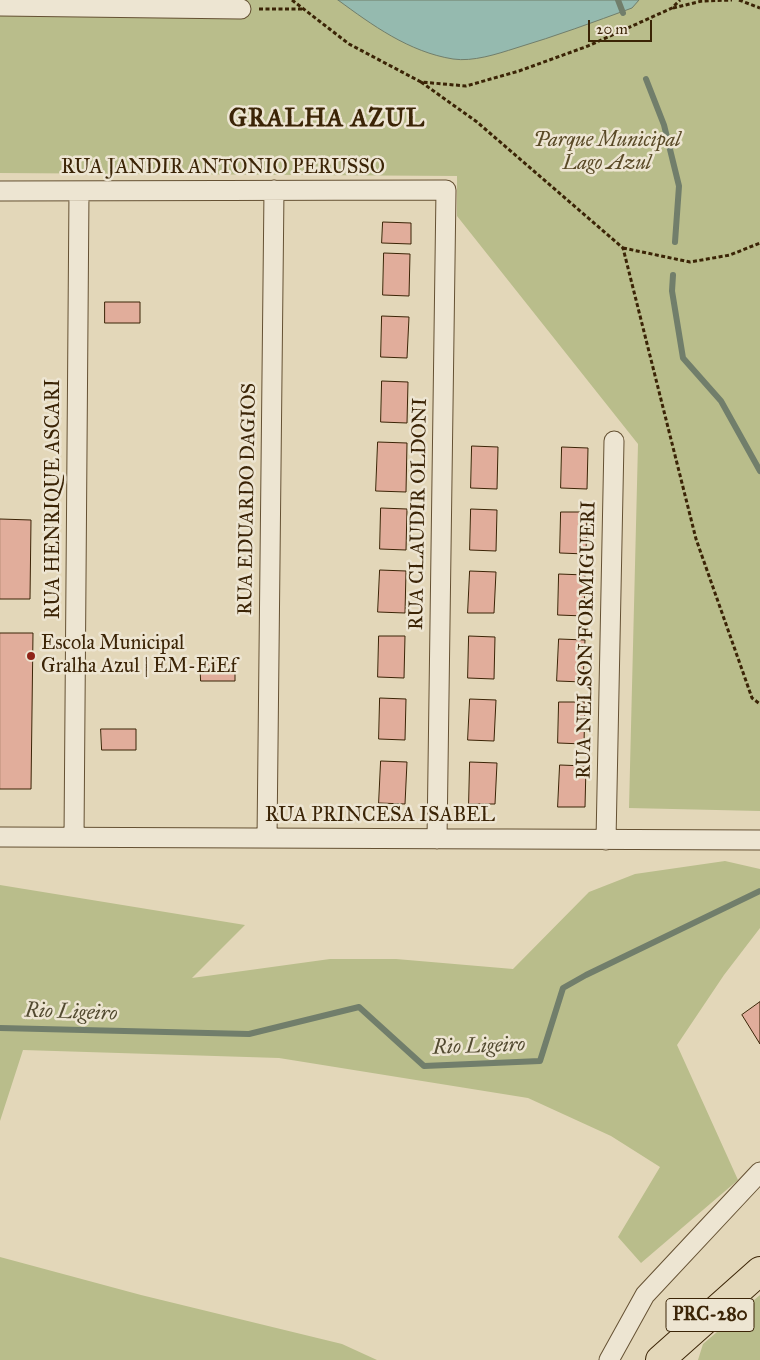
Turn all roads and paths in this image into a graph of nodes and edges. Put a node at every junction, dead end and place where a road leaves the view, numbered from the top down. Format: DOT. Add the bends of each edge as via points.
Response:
graph roads {
  1 [pos="292,0"];
  2 [pos="680,0"];
  3 [pos="732,0"];
  4 [pos="739,0"];
  5 [pos="0,6"];
  6 [pos="672,8"];
  7 [pos="760,8"];
  8 [pos="241,9"];
  9 [pos="303,9"];
  10 [pos="421,82"];
  11 [pos="274,190"];
  12 [pos="446,190"];
  13 [pos="0,191"];
  14 [pos="79,191"];
  15 [pos="760,243"];
  16 [pos="624,248"];
  17 [pos="614,441"];
  18 [pos="760,704"];
  19 [pos="0,837"];
  20 [pos="74,838"];
  21 [pos="267,838"];
  22 [pos="437,839"];
  23 [pos="606,840"];
  24 [pos="760,840"];
  25 [pos="760,1172"];
  26 [pos="760,1270"];
  27 [pos="609,1360"];
  28 [pos="660,1360"];
  1 -- 9 [label="path"];
  2 -- 6 [label="path"];
  3 -- 6 [label="path" via="702,1"];
  4 -- 7 [label="path"];
  5 -- 8 [label="street"];
  6 -- 10 [label="path" via="588,46 519,71 466,86"];
  8 -- 9 [label="path"];
  9 -- 10 [label="path" via="349,44"];
  10 -- 16 [label="path" via="477,122"];
  11 -- 12 [label="street, RUA JANDIR ANTONIO PERUSSO"];
  11 -- 14 [label="street, RUA JANDIR ANTONIO PERUSSO"];
  11 -- 21 [label="street, RUA EDUARDO DAGIOS"];
  12 -- 22 [label="street, RUA CLAUDIR OLDONI"];
  13 -- 14 [label="street, RUA JANDIR ANTONIO PERUSSO"];
  14 -- 20 [label="street, RUA HENRIQUE ASCARI"];
  15 -- 16 [label="path" via="730,255 690,262"];
  16 -- 18 [label="path" via="696,540 752,698"];
  17 -- 23 [label="street, RUA NELSON FORMIGUERI"];
  19 -- 20 [label="street, RUA PRINCESA ISABEL"];
  20 -- 21 [label="street, RUA PRINCESA ISABEL"];
  21 -- 22 [label="street, RUA PRINCESA ISABEL"];
  22 -- 23 [label="street, RUA PRINCESA ISABEL"];
  23 -- 24 [label="street, RUA PRINCESA ISABEL"];
  25 -- 27 [label="street" via="645,1295"];
  26 -- 28 [label="main road, PRC-280"];
}
